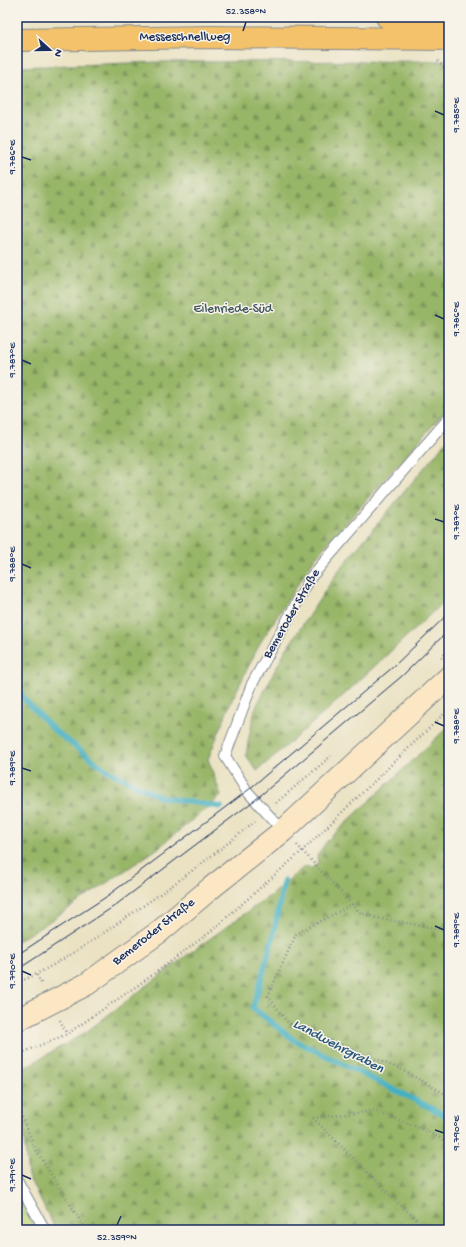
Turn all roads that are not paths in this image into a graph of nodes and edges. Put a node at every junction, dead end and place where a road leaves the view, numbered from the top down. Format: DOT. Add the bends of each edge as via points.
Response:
graph roads {
  1 [pos="387,17"];
  2 [pos="449,18"];
  3 [pos="449,39"];
  4 [pos="17,40"];
  5 [pos="449,418"];
  6 [pos="449,677"];
  7 [pos="282,831"];
  8 [pos="17,1020"];
  9 [pos="17,1180"];
  10 [pos="45,1230"];
  1 -- 2 [label="highway"];
  3 -- 4 [label="highway, Messeschnellweg" via="211,37"];
  5 -- 7 [label="lane, Bemeroder Straße" via="311,577 252,684 225,756 247,791"];
  6 -- 7 [label="main road, Bemeroder Straße"];
  7 -- 8 [label="main road, Bemeroder Straße" via="159,932 87,984"];
  9 -- 10 [label="lane"];
}
